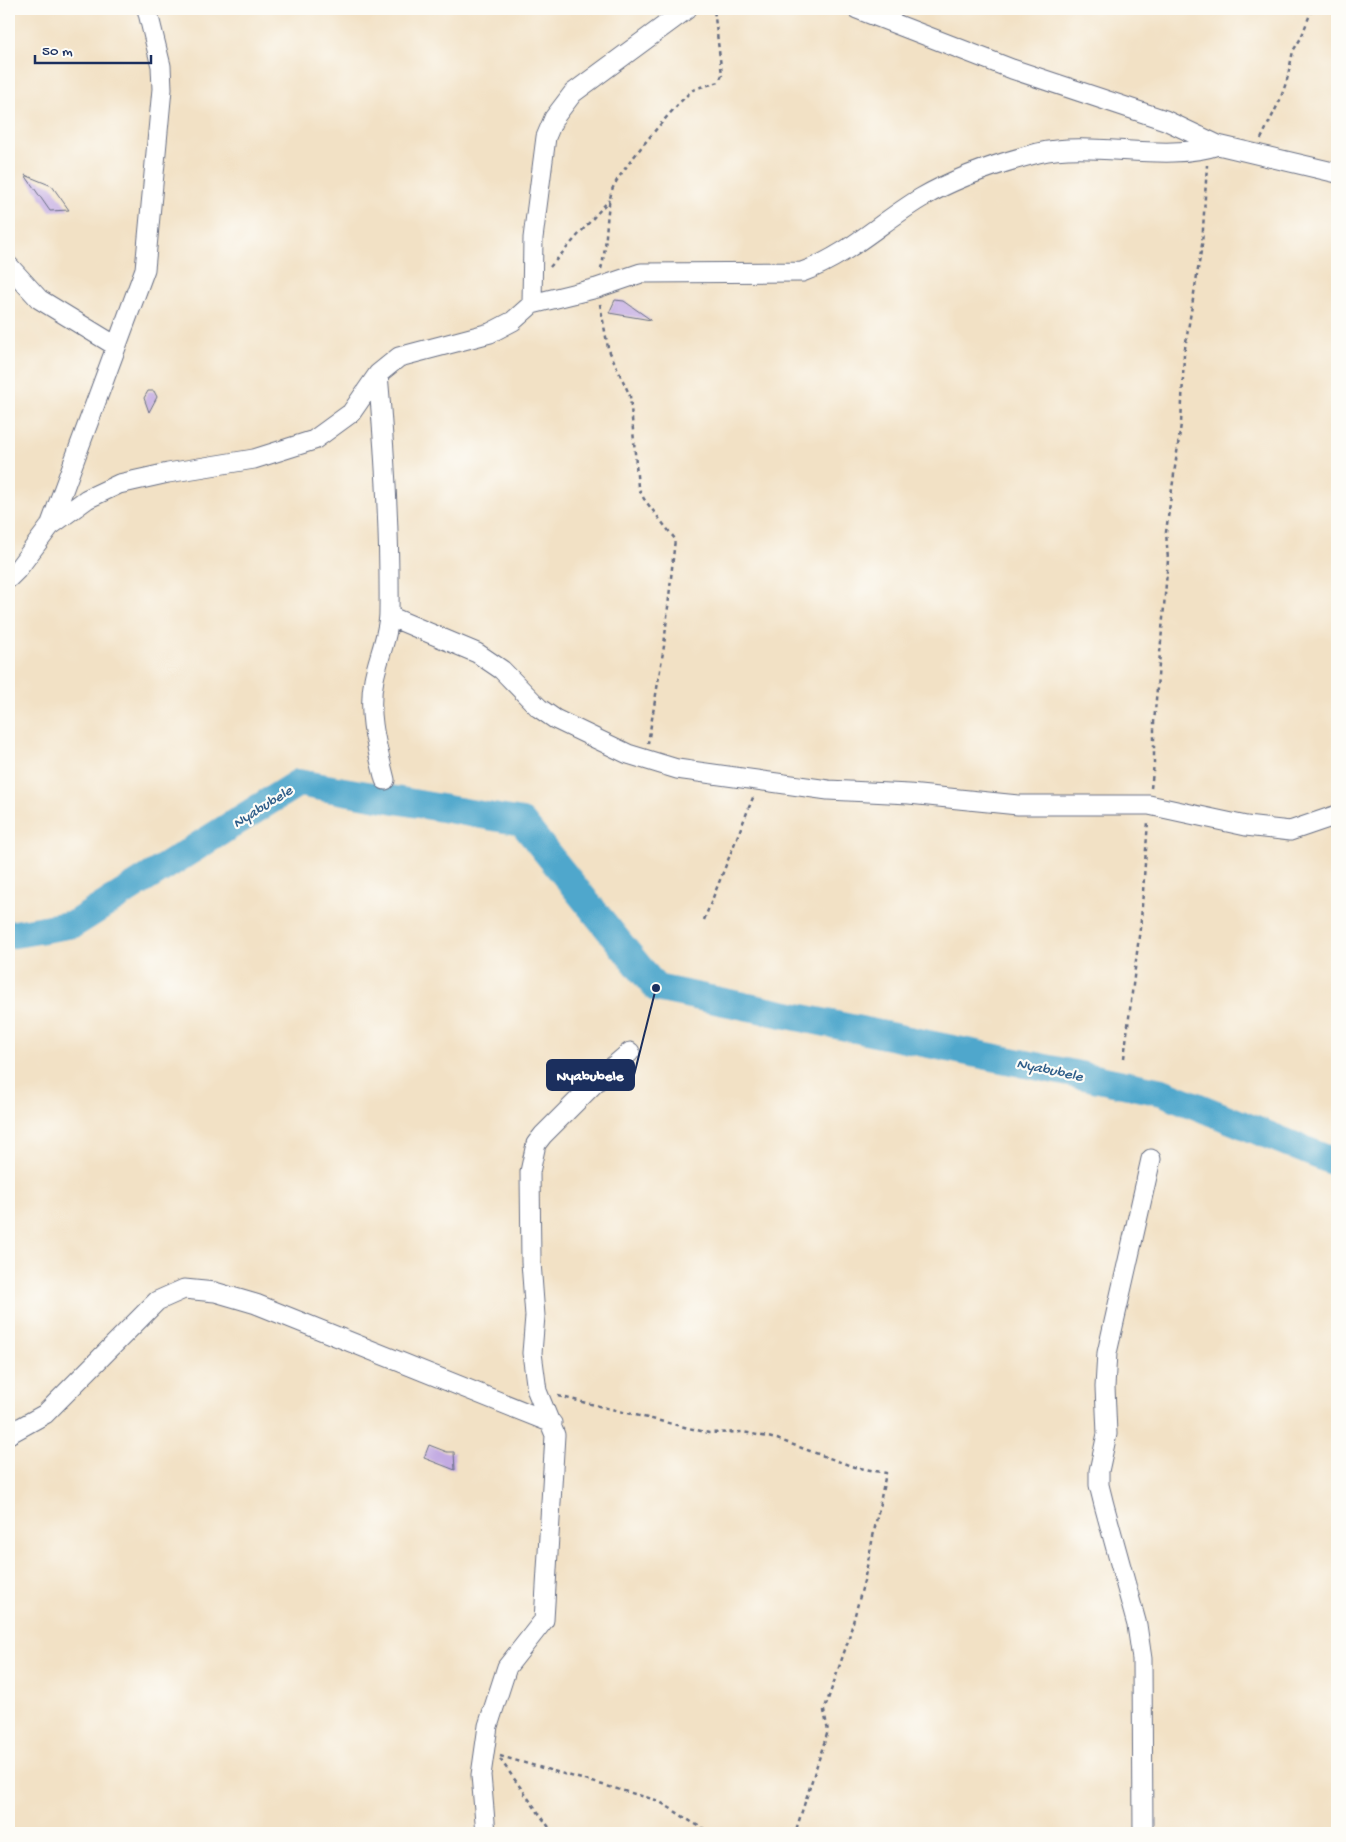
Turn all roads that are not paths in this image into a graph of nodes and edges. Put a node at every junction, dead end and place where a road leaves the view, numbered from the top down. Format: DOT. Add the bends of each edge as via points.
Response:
graph roads {
  1 [pos="147,9"];
  2 [pos="687,9"];
  3 [pos="857,9"];
  4 [pos="1212,147"];
  5 [pos="1337,173"];
  6 [pos="9,266"];
  7 [pos="532,297"];
  8 [pos="116,346"];
  9 [pos="378,374"];
  10 [pos="50,526"];
  11 [pos="9,578"];
  12 [pos="389,616"];
  13 [pos="385,780"];
  14 [pos="1337,815"];
  15 [pos="630,1052"];
  16 [pos="1151,1159"];
  17 [pos="552,1423"];
  18 [pos="9,1434"];
  19 [pos="486,1833"];
  20 [pos="1143,1833"];
  1 -- 8 [label="street" via="162,66 162,89 145,269"];
  2 -- 7 [label="street" via="573,93 554,118 546,137 533,238"];
  3 -- 4 [label="street" via="1012,69 1165,120"];
  4 -- 5 [label="street"];
  4 -- 7 [label="street" via="1158,151 1065,150 1040,153 990,167 922,197 855,244 802,272 641,273 597,288"];
  6 -- 8 [label="street" via="39,299"];
  7 -- 9 [label="street" via="513,321 490,333 398,357"];
  8 -- 10 [label="street"];
  9 -- 10 [label="street" via="351,413 314,440 254,459 119,484 87,499"];
  9 -- 12 [label="street" via="385,452"];
  10 -- 11 [label="street"];
  12 -- 13 [label="street" via="373,681 371,708"];
  12 -- 14 [label="street" via="476,653 502,670 539,708 555,719 628,754 677,769 759,782 1018,806 1149,804 1246,826 1290,831"];
  15 -- 17 [label="street" via="543,1135 536,1144 531,1161 531,1262 535,1316 532,1354 537,1391"];
  16 -- 20 [label="street" via="1108,1353 1105,1387 1107,1434 1099,1486 1137,1625 1142,1659"];
  17 -- 18 [label="street" via="256,1304 215,1292 184,1290 157,1301 45,1414"];
  17 -- 19 [label="street" via="555,1435 544,1620 503,1674 488,1726 482,1775"];
}
